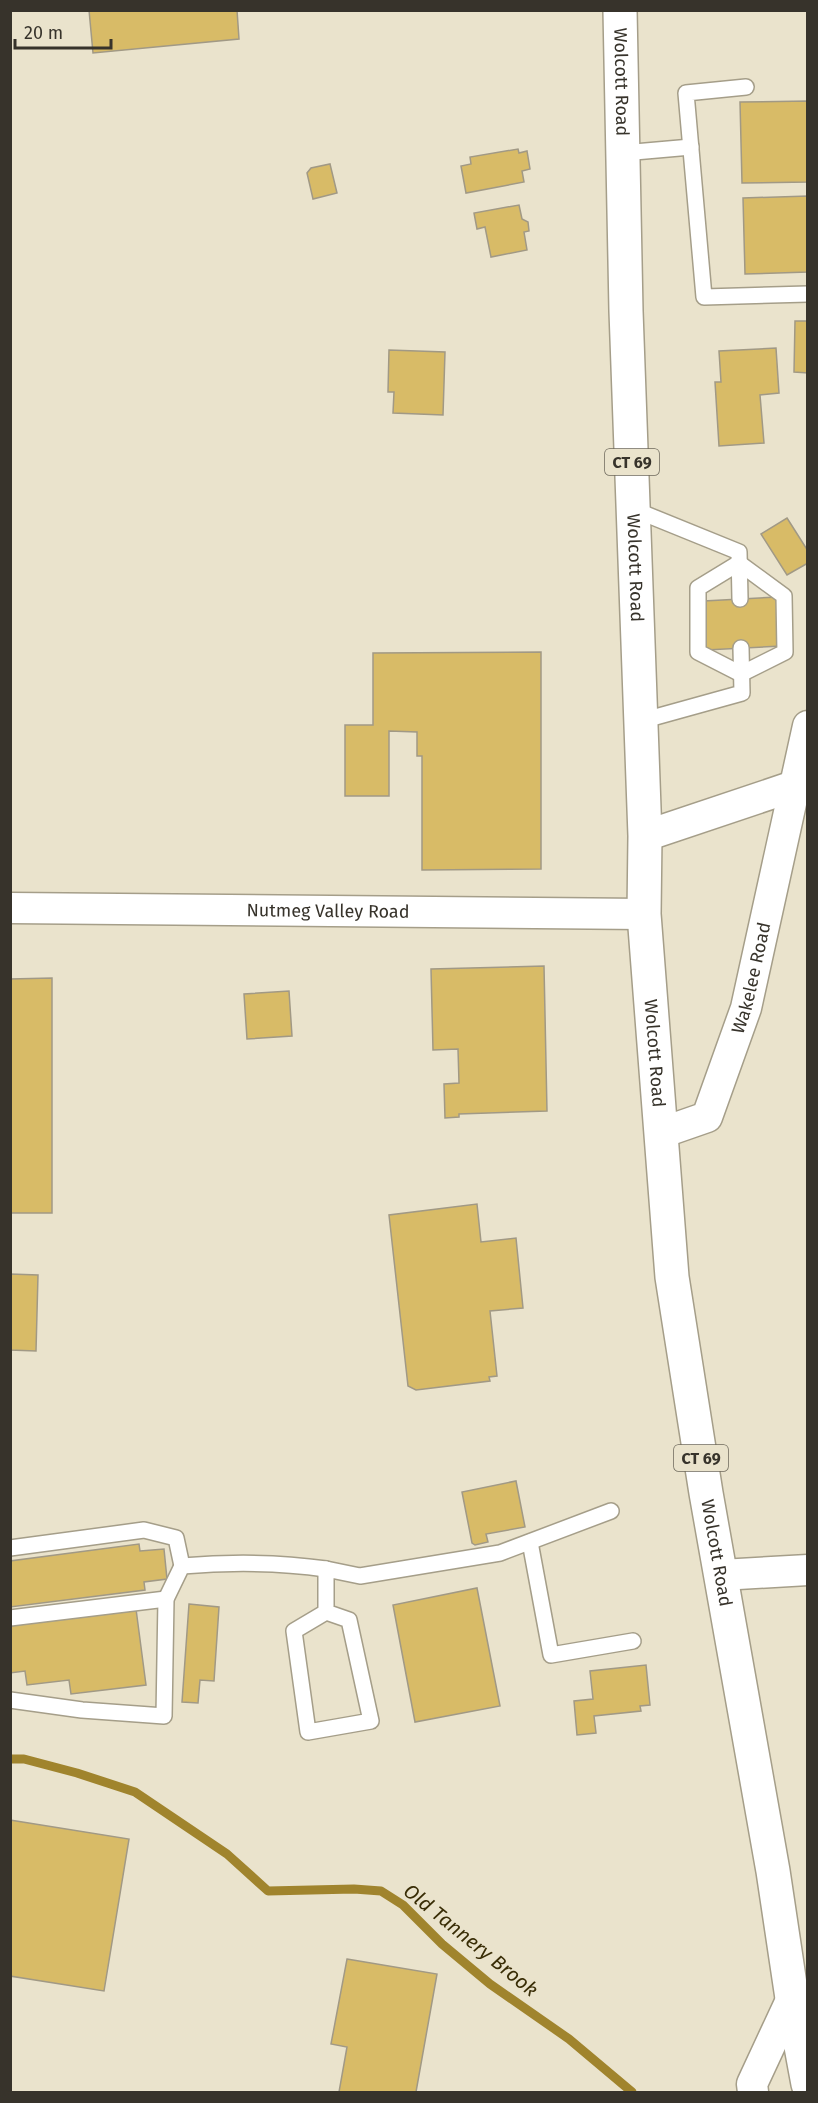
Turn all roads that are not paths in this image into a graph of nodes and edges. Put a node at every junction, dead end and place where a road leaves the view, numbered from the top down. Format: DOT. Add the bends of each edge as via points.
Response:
graph roads {
  1 [pos="620,10"];
  2 [pos="746,87"];
  3 [pos="691,147"];
  4 [pos="623,153"];
  5 [pos="807,294"];
  6 [pos="633,509"];
  7 [pos="739,563"];
  8 [pos="740,599"];
  9 [pos="741,648"];
  10 [pos="741,674"];
  11 [pos="641,721"];
  12 [pos="807,726"];
  13 [pos="794,786"];
  14 [pos="645,836"];
  15 [pos="10,908"];
  16 [pos="644,914"];
  17 [pos="661,1133"];
  18 [pos="611,1511"];
  19 [pos="530,1542"];
  20 [pos="10,1548"];
  21 [pos="182,1566"];
  22 [pos="326,1569"];
  23 [pos="807,1570"];
  24 [pos="721,1575"];
  25 [pos="166,1599"];
  26 [pos="326,1612"];
  27 [pos="10,1618"];
  28 [pos="633,1641"];
  29 [pos="10,1700"];
  30 [pos="792,1998"];
  31 [pos="807,2084"];
  32 [pos="753,2092"];
  1 -- 4 [label="main road, Wolcott Road / CT 69"];
  2 -- 3 [label="lane" via="686,93"];
  3 -- 4 [label="lane"];
  3 -- 5 [label="lane" via="704,297"];
  4 -- 6 [label="main road, Wolcott Road / CT 69"];
  6 -- 7 [label="lane" via="739,552"];
  6 -- 11 [label="main road, Wolcott Road / CT 69"];
  7 -- 8 [label="lane"];
  7 -- 10 [label="lane" via="698,588 698,652"];
  7 -- 10 [label="lane" via="784,596 785,652"];
  9 -- 10 [label="lane"];
  10 -- 11 [label="lane" via="742,693"];
  11 -- 14 [label="main road, Wolcott Road / CT 69"];
  12 -- 13 [label="street, Wakelee Road"];
  13 -- 14 [label="street"];
  13 -- 17 [label="street, Wakelee Road" via="746,1008 707,1117"];
  14 -- 16 [label="main road, Wolcott Road / CT 69"];
  15 -- 16 [label="street, Nutmeg Valley Road"];
  16 -- 17 [label="main road, Wolcott Road / CT 69"];
  17 -- 24 [label="main road, Wolcott Road / CT 69" via="672,1277"];
  18 -- 19 [label="lane"];
  19 -- 22 [label="lane" via="500,1554 360,1576"];
  19 -- 28 [label="lane" via="551,1655"];
  20 -- 21 [label="lane" via="144,1530 176,1538"];
  21 -- 22 [label="lane" via="230,1562"];
  21 -- 25 [label="lane"];
  22 -- 26 [label="lane"];
  23 -- 24 [label="street"];
  24 -- 30 [label="main road, Wolcott Road / CT 69"];
  25 -- 27 [label="lane"];
  25 -- 29 [label="lane" via="164,1716"];
  26 -- 26 [label="lane" via="349,1620 372,1721 308,1732 294,1631"];
  30 -- 31 [label="main road, Wolcott Road / CT 69"];
  30 -- 32 [label="street" via="752,2084"];
}
